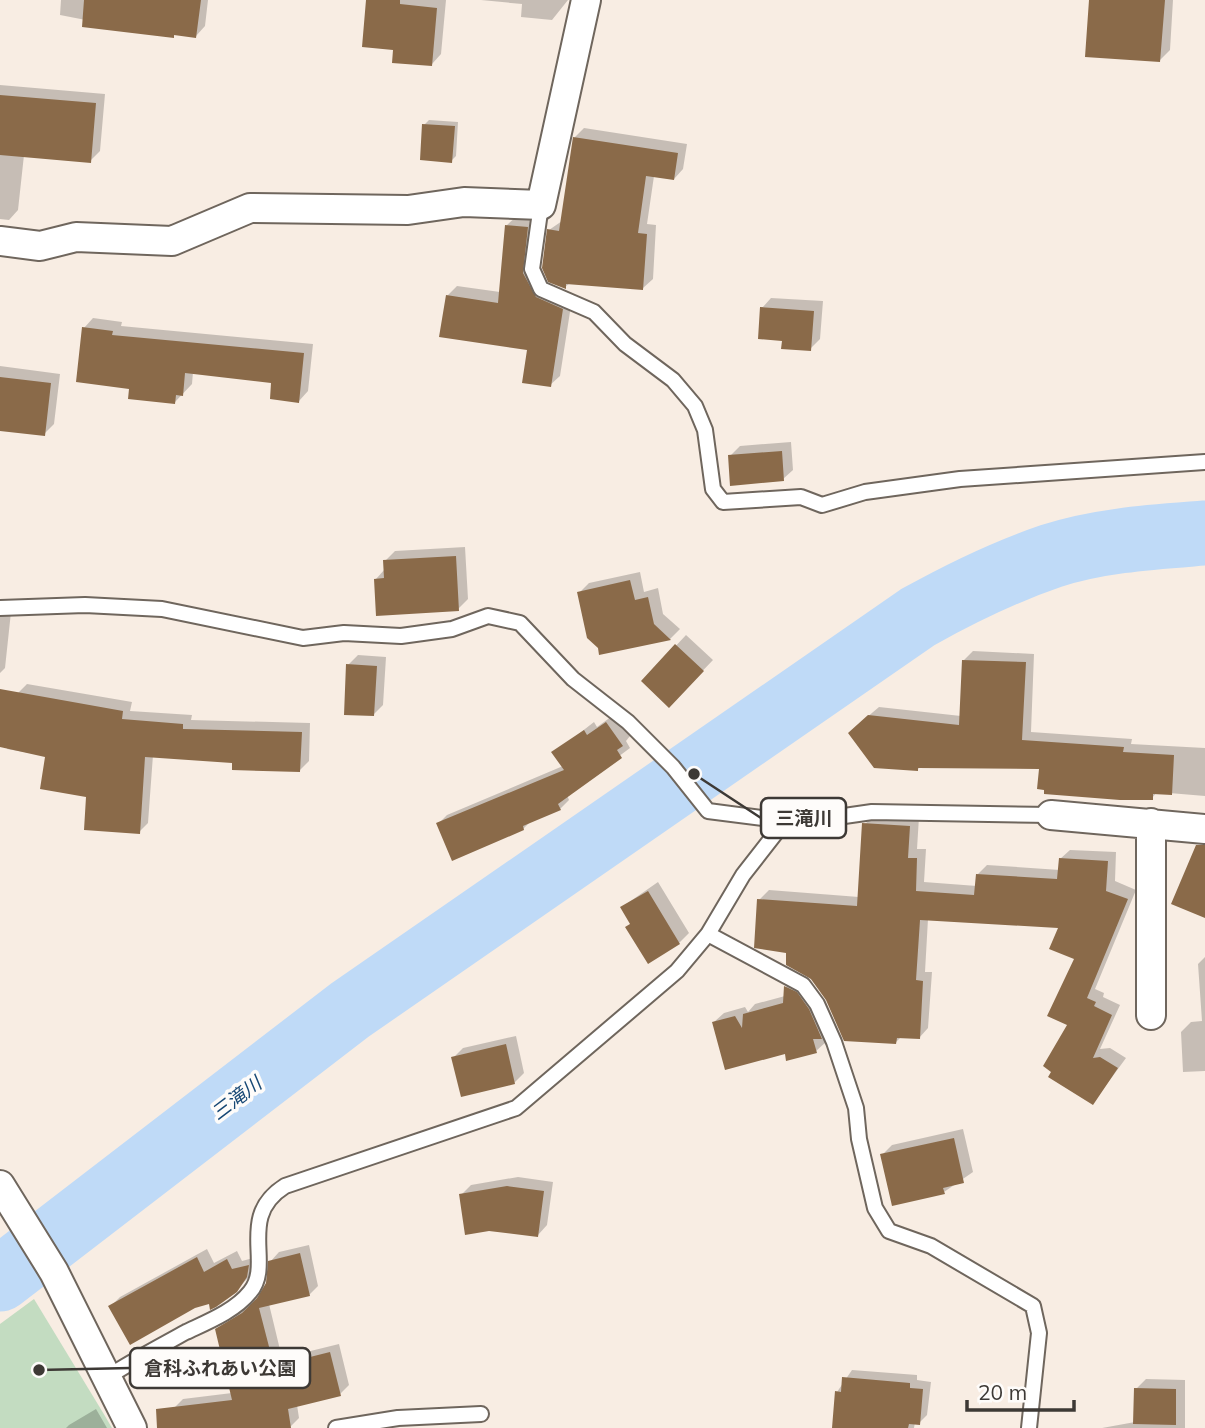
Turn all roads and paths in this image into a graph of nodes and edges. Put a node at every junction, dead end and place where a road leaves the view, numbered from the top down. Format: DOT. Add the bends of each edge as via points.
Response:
graph roads {
  1 [pos="586,0"];
  2 [pos="541,205"];
  3 [pos="0,241"];
  4 [pos="1205,462"];
  5 [pos="0,608"];
  6 [pos="1051,815"];
  7 [pos="1151,823"];
  8 [pos="782,825"];
  9 [pos="1205,829"];
  10 [pos="708,934"];
  11 [pos="1152,1014"];
  12 [pos="0,1185"];
  13 [pos="106,1378"];
  14 [pos="481,1413"];
  15 [pos="132,1428"];
  16 [pos="336,1428"];
  17 [pos="1029,1428"];
  1 -- 2 [label="street"];
  2 -- 3 [label="street" via="464,202 408,209 250,208 172,241 76,237 40,246"];
  2 -- 4 [label="lane" via="533,269 541,289 594,312 688,397 705,430 713,489 723,502 802,497 822,505 865,492 960,478"];
  5 -- 8 [label="lane" via="162,609 303,638 344,633 401,636 452,629 488,616 520,623 573,679 628,722 708,811 770,819"];
  6 -- 7 [label="street"];
  6 -- 8 [label="lane" via="872,812"];
  7 -- 9 [label="street"];
  7 -- 11 [label="street"];
  8 -- 10 [label="lane" via="743,875"];
  10 -- 13 [label="lane" via="677,971 516,1108 285,1185 269,1196 260,1213 256,1281 251,1292 226,1312"];
  10 -- 17 [label="lane" via="803,985 817,1004 856,1108 875,1208 889,1231 931,1245 1033,1306 1039,1334"];
  12 -- 13 [label="street" via="51,1267"];
  13 -- 15 [label="street"];
  14 -- 16 [label="lane"];
}
